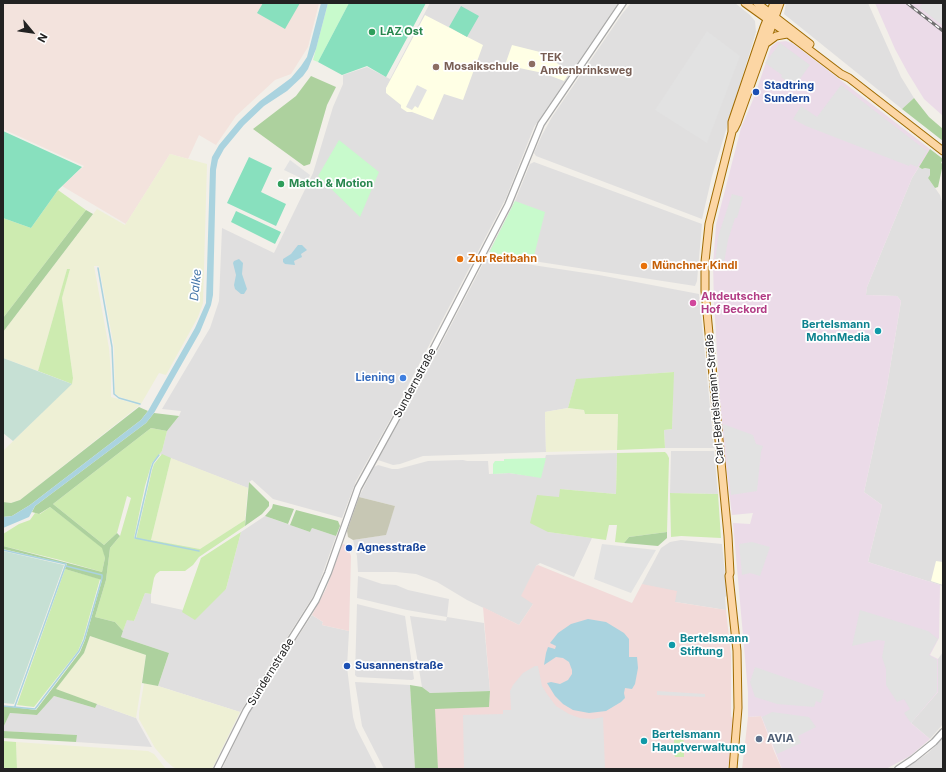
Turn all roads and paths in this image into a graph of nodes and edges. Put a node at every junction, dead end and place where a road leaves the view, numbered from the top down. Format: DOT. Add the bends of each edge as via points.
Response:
graph roads {
  1 [pos="623,3"];
  2 [pos="745,3"];
  3 [pos="758,3"];
  4 [pos="774,3"];
  5 [pos="780,3"];
  6 [pos="771,18"];
  7 [pos="788,34"];
  8 [pos="765,45"];
  9 [pos="849,78"];
  10 [pos="732,132"];
  11 [pos="943,151"];
  12 [pos="730,574"];
  13 [pos="943,732"];
  14 [pos="217,769"];
  15 [pos="733,769"];
  16 [pos="738,769"];
  17 [pos="898,769"];
  1 -- 14 [label="street, Sundernstraße" via="541,124 508,205 358,488 316,600 246,711"];
  2 -- 6 [label="main road"];
  3 -- 6 [label="main road"];
  4 -- 6 [label="main road, Carl-Bertelsmann-Straße"];
  5 -- 6 [label="main road, Carl-Bertelsmann-Straße"];
  6 -- 7 [label="main road"];
  6 -- 8 [label="main road, Carl-Bertelsmann-Straße"];
  6 -- 9 [label="main road" via="825,56"];
  6 -- 10 [label="main road, Carl-Bertelsmann-Straße" via="738,103 732,122"];
  7 -- 8 [label="main road" via="776,36"];
  7 -- 9 [label="main road"];
  8 -- 10 [label="main road, Carl-Bertelsmann-Straße"];
  9 -- 11 [label="main road"];
  10 -- 12 [label="main road, Carl-Bertelsmann-Straße" via="709,224 705,291"];
  12 -- 15 [label="main road, Carl-Bertelsmann-Straße" via="739,699"];
  12 -- 16 [label="main road, Carl-Bertelsmann-Straße" via="742,680 742,733"];
  13 -- 17 [label="street" via="919,755"];
}
